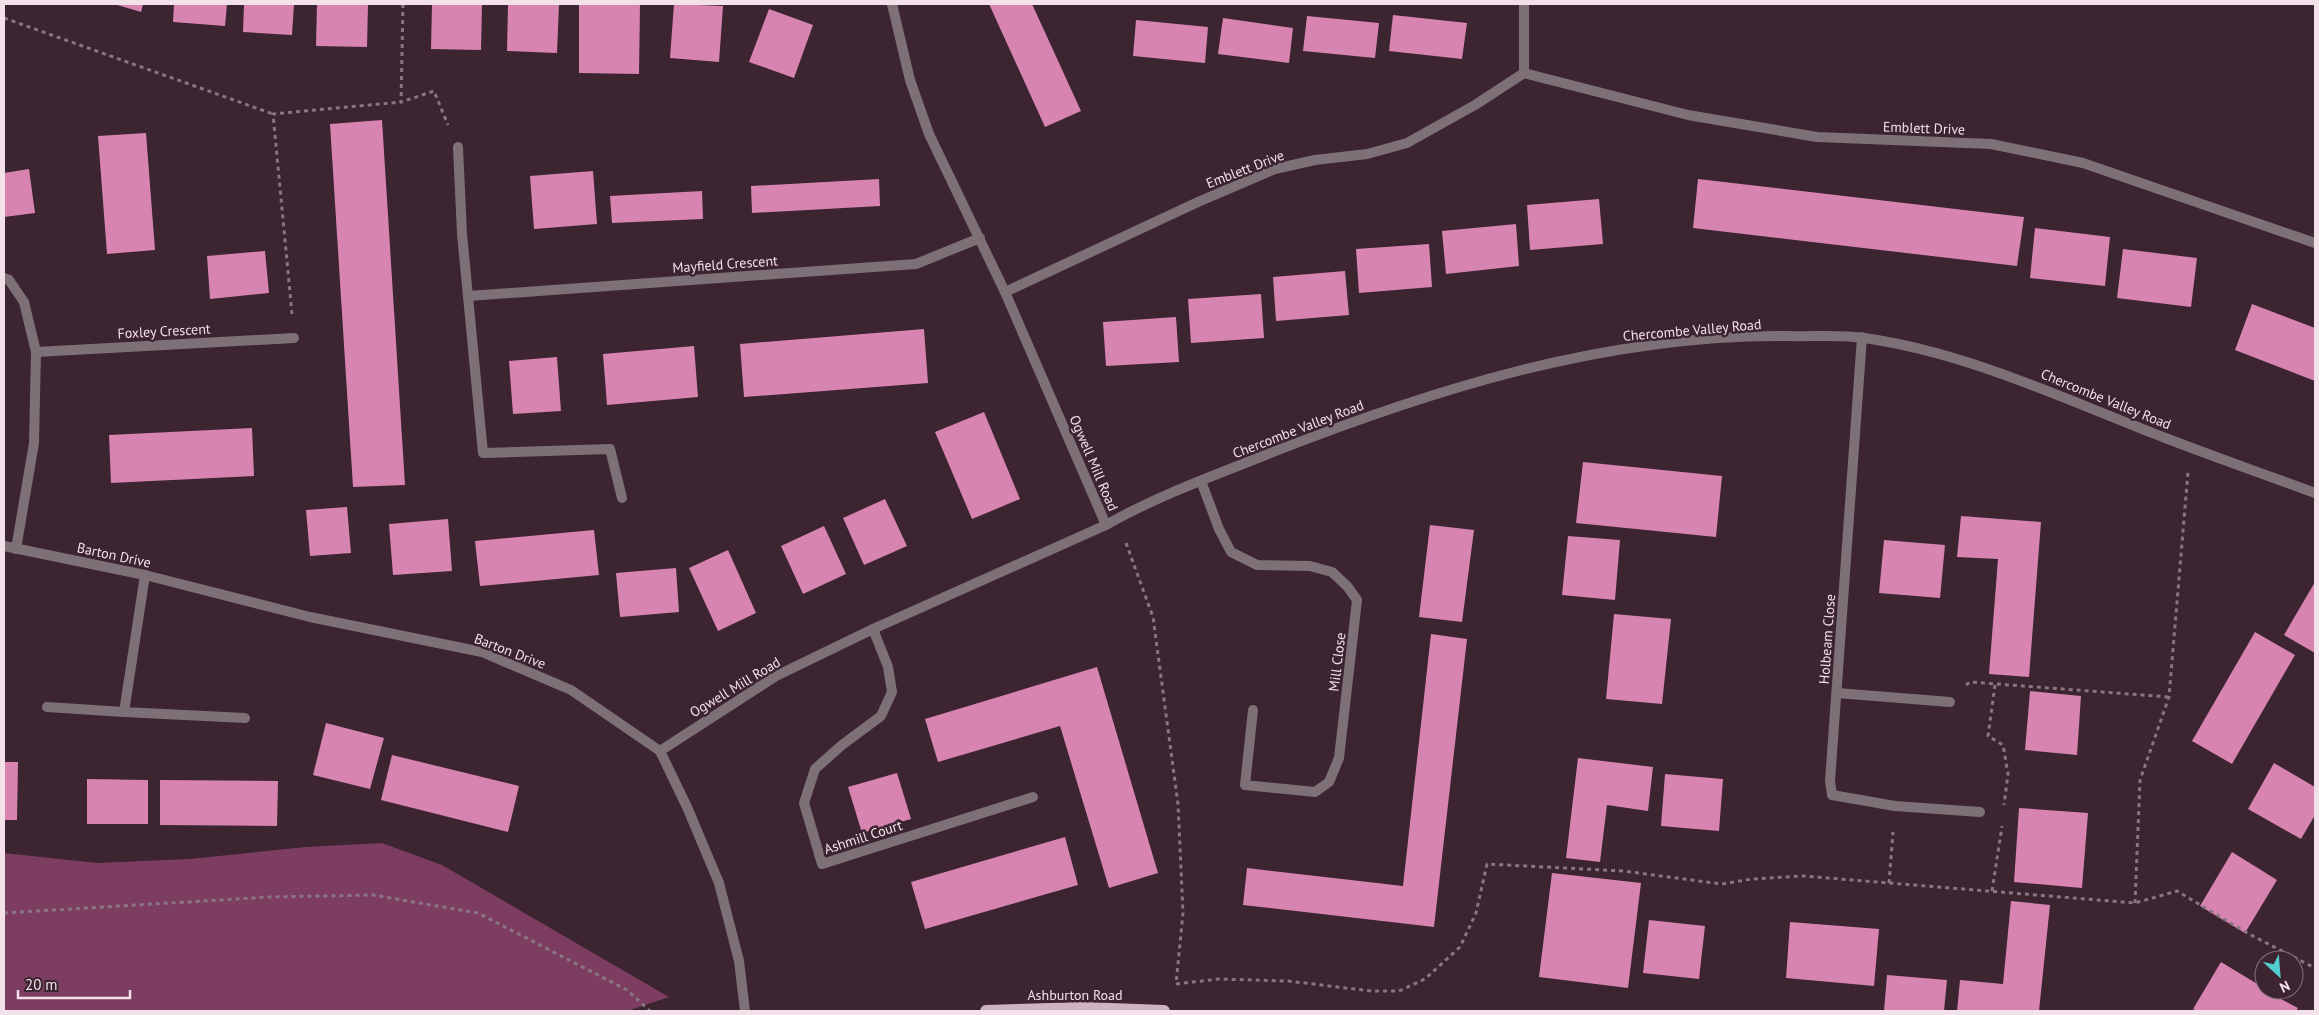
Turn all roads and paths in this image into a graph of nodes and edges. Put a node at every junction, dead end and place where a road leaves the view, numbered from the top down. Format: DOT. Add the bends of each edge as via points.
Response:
graph roads {
  1 [pos="403,4"];
  2 [pos="892,4"];
  3 [pos="1524,4"];
  4 [pos="4,18"];
  5 [pos="1524,73"];
  6 [pos="401,102"];
  7 [pos="273,114"];
  8 [pos="458,147"];
  9 [pos="980,238"];
  10 [pos="2315,243"];
  11 [pos="4,278"];
  12 [pos="1006,292"];
  13 [pos="468,296"];
  14 [pos="1862,337"];
  15 [pos="294,338"];
  16 [pos="36,352"];
  17 [pos="2190,447"];
  18 [pos="1201,481"];
  19 [pos="2315,493"];
  20 [pos="622,498"];
  21 [pos="1117,519"];
  22 [pos="1106,525"];
  23 [pos="4,546"];
  24 [pos="16,549"];
  25 [pos="145,576"];
  26 [pos="874,629"];
  27 [pos="1995,685"];
  28 [pos="1837,693"];
  29 [pos="2169,697"];
  30 [pos="1950,702"];
  31 [pos="47,708"];
  32 [pos="1254,710"];
  33 [pos="124,712"];
  34 [pos="245,718"];
  35 [pos="660,751"];
  36 [pos="1033,797"];
  37 [pos="1895,806"];
  38 [pos="2004,810"];
  39 [pos="1980,812"];
  40 [pos="2002,818"];
  41 [pos="1889,883"];
  42 [pos="1992,892"];
  43 [pos="2135,904"];
  44 [pos="4,913"];
  45 [pos="2315,968"];
  46 [pos="1176,984"];
  47 [pos="650,1011"];
  48 [pos="745,1011"];
  49 [pos="986,1011"];
  50 [pos="1162,1011"];
  1 -- 6 [label="path"];
  2 -- 9 [label="street, Ogwell Mill Road" via="910,80 929,134"];
  3 -- 5 [label="street"];
  4 -- 7 [label="path"];
  5 -- 10 [label="street, Emblett Drive" via="1688,115 1817,137 1991,144 2083,163"];
  5 -- 12 [label="street, Emblett Drive" via="1407,143 1367,154 1275,169"];
  6 -- 7 [label="path"];
  6 -- 8 [label="path" via="434,91"];
  7 -- 15 [label="path"];
  8 -- 13 [label="street"];
  9 -- 12 [label="street, Ogwell Mill Road"];
  9 -- 13 [label="street, Mayfield Crescent" via="916,264"];
  11 -- 16 [label="street" via="10,280 24,302"];
  12 -- 22 [label="street, Ogwell Mill Road"];
  13 -- 20 [label="street" via="483,453 610,449"];
  14 -- 17 [label="street, Chercombe Valley Road" via="1931,351 2016,379"];
  14 -- 18 [label="street, Chercombe Valley Road" via="1749,336 1658,344 1552,361 1458,387 1335,428"];
  14 -- 28 [label="street, Holbeam Close"];
  15 -- 16 [label="street, Foxley Crescent"];
  16 -- 24 [label="street" via="34,443"];
  17 -- 19 [label="street, Chercombe Valley Road"];
  17 -- 29 [label="path"];
  18 -- 21 [label="street, Chercombe Valley Road"];
  18 -- 32 [label="street, Mill Close" via="1231,552 1258,565 1310,566 1332,572 1357,600 1339,758 1329,782 1315,792 1245,785"];
  21 -- 22 [label="street, Chercombe Valley Road"];
  21 -- 46 [label="path" via="1153,617 1178,804 1183,913"];
  22 -- 26 [label="street, Ogwell Mill Road"];
  23 -- 24 [label="street, Barton Drive"];
  24 -- 25 [label="street, Barton Drive"];
  25 -- 33 [label="street"];
  25 -- 35 [label="street, Barton Drive" via="310,617 482,652 571,690"];
  26 -- 35 [label="street, Ogwell Mill Road" via="776,676"];
  26 -- 36 [label="street, Ashmill Court" via="888,667 892,692 881,716 815,769 804,804 822,864"];
  27 -- 29 [label="path"];
  27 -- 30 [label="path" via="1970,682"];
  27 -- 38 [label="path" via="1988,736 2003,744 2008,774"];
  28 -- 30 [label="street"];
  28 -- 37 [label="street, Holbeam Close" via="1830,781 1832,795"];
  29 -- 43 [label="path" via="2140,780"];
  31 -- 33 [label="street"];
  33 -- 34 [label="street"];
  35 -- 48 [label="street, Barton Drive" via="719,883 739,960"];
  37 -- 39 [label="street, Holbeam Close"];
  37 -- 41 [label="path"];
  40 -- 42 [label="path"];
  41 -- 42 [label="path"];
  41 -- 46 [label="path" via="1803,876 1722,884 1624,871 1488,864 1476,913 1460,947 1425,979 1399,991 1288,981 1218,979"];
  42 -- 43 [label="path"];
  43 -- 45 [label="path" via="2177,891"];
  44 -- 47 [label="path" via="269,897 373,895 478,913 627,990"];
  46 -- 50 [label="path"];
  49 -- 50 [label="main road, Ashburton Road" via="1084,1008"];
}
